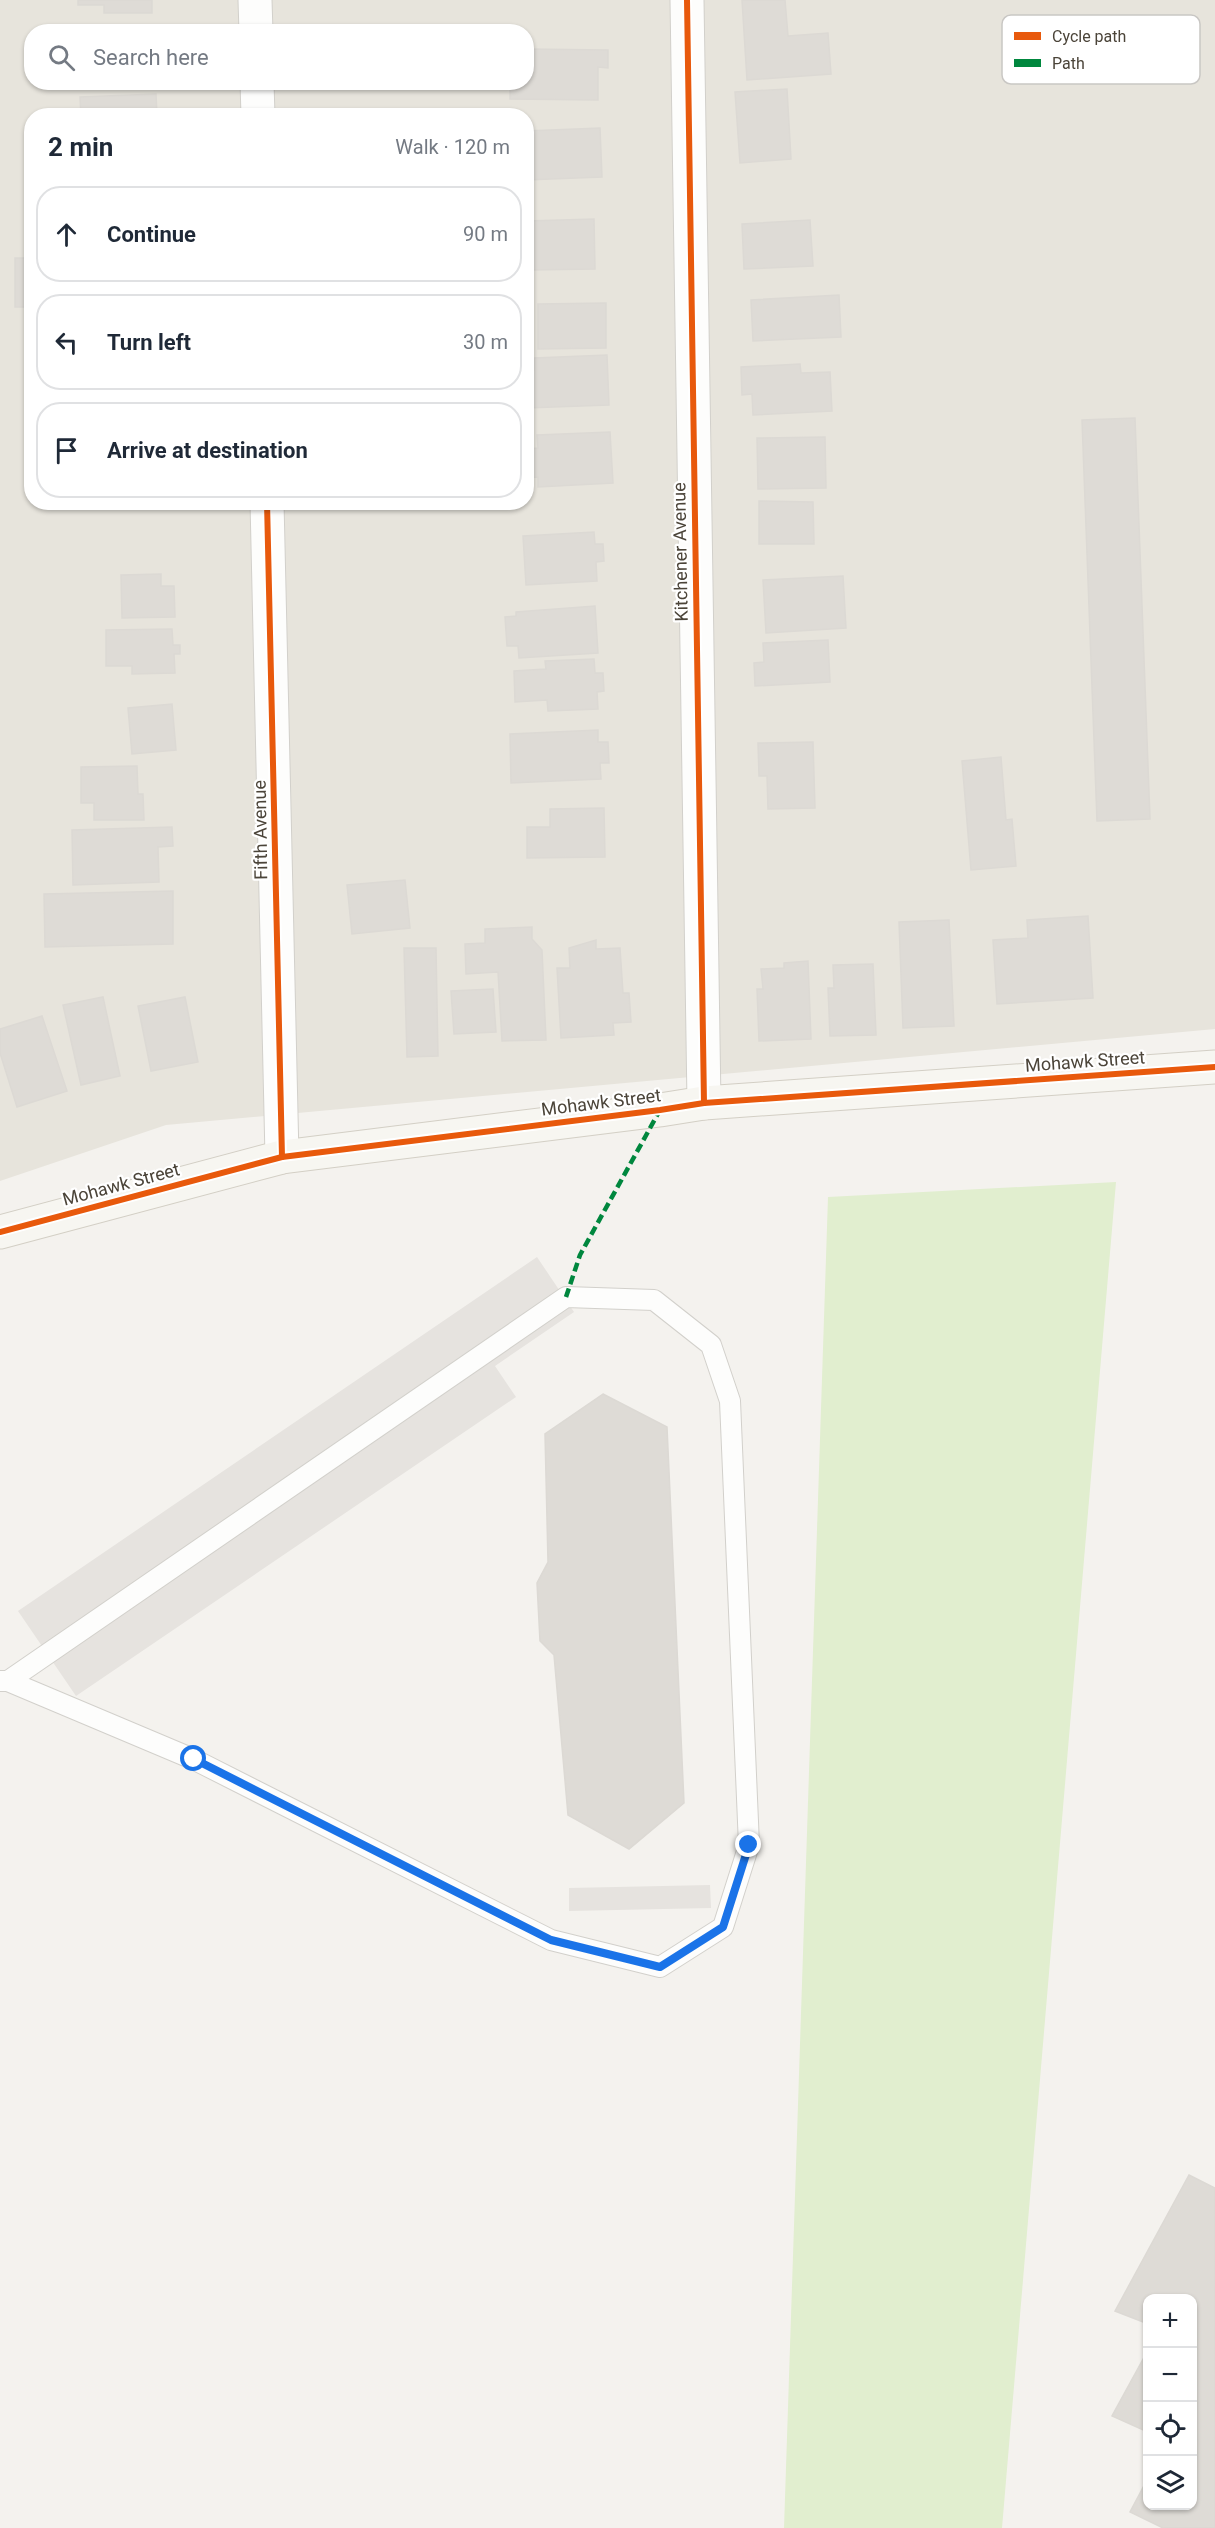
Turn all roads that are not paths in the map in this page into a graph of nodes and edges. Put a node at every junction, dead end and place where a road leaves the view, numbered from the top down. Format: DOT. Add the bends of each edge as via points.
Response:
graph roads {
  1 [pos="255,0"];
  2 [pos="687,0"];
  3 [pos="256,24"];
  4 [pos="257,90"];
  5 [pos="258,108"];
  6 [pos="267,510"];
  7 [pos="1215,1067"];
  8 [pos="704,1103"];
  9 [pos="282,1156"];
  10 [pos="0,1232"];
  11 [pos="4,1681"];
  1 -- 3 [label="street"];
  2 -- 8 [label="street, Kitchener Avenue"];
  4 -- 5 [label="street"];
  6 -- 9 [label="street, Fifth Avenue"];
  7 -- 8 [label="street, Mohawk Street"];
  8 -- 9 [label="street, Mohawk Street"];
  9 -- 10 [label="street, Mohawk Street"];
  11 -- 11 [label="lane" via="566,1297 654,1300 711,1346 730,1401 749,1845 723,1927 660,1967 551,1940 194,1759"];
}
